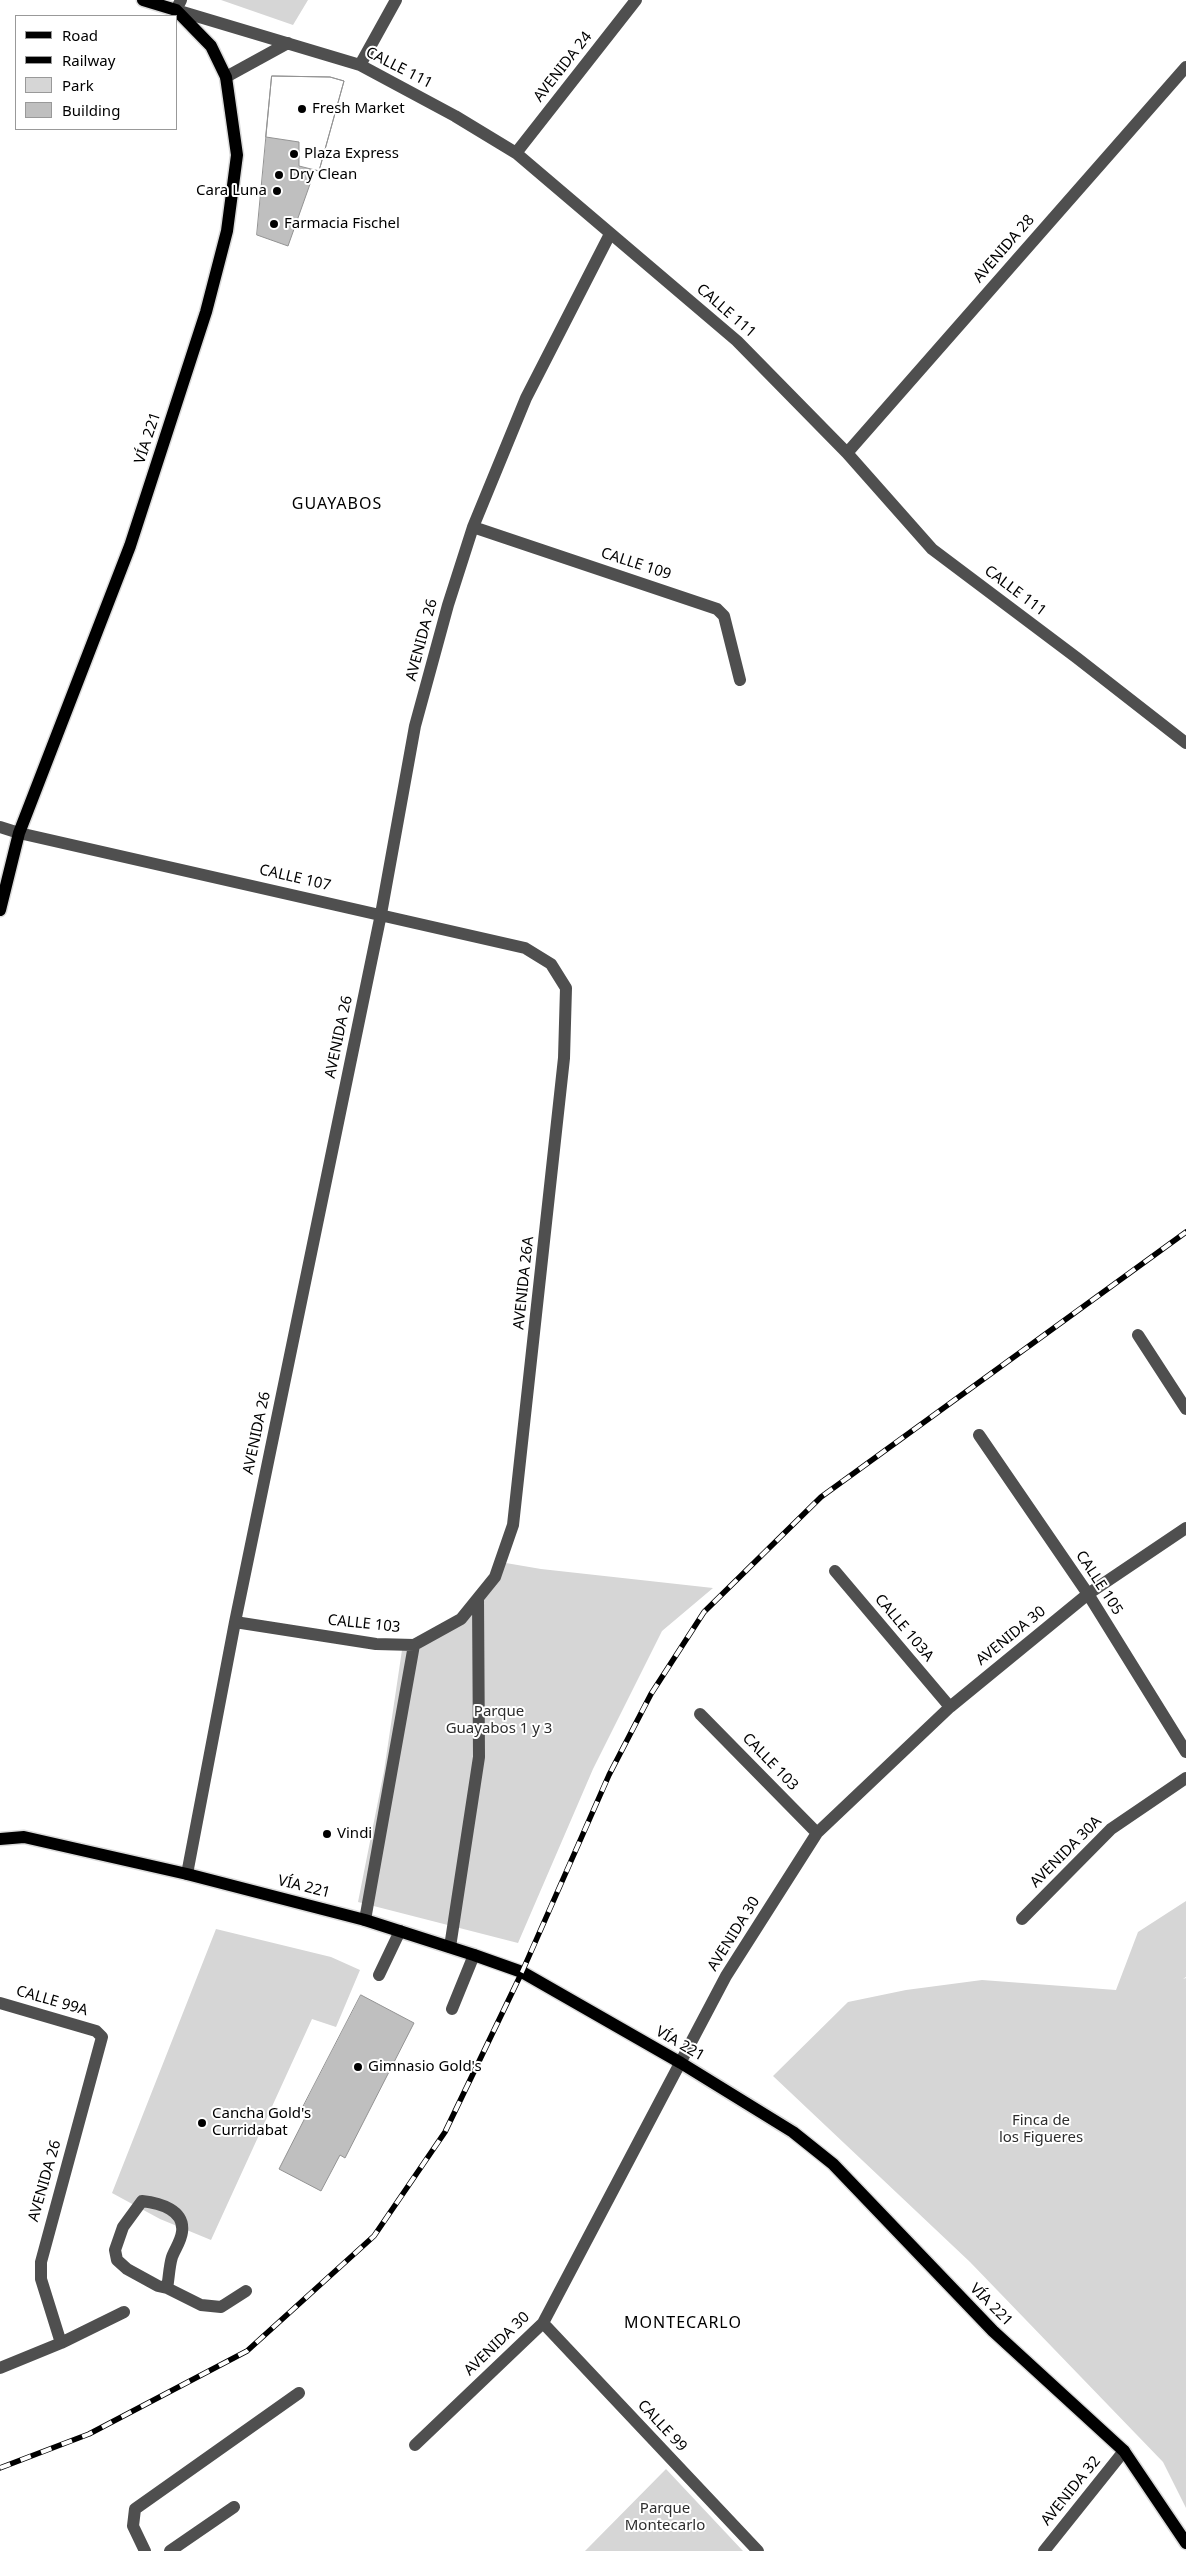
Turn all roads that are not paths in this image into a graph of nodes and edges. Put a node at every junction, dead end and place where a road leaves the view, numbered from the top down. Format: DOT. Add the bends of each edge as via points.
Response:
graph roads {
  1 [pos="144,0"];
  2 [pos="396,0"];
  3 [pos="636,0"];
  4 [pos="178,5"];
  5 [pos="288,43"];
  6 [pos="360,65"];
  7 [pos="1186,66"];
  8 [pos="226,77"];
  9 [pos="516,153"];
  10 [pos="610,234"];
  11 [pos="846,453"];
  12 [pos="473,527"];
  13 [pos="740,680"];
  14 [pos="1186,743"];
  15 [pos="0,827"];
  16 [pos="20,833"];
  17 [pos="0,910"];
  18 [pos="381,914"];
  19 [pos="566,988"];
  20 [pos="1138,1335"];
  21 [pos="1186,1409"];
  22 [pos="980,1435"];
  23 [pos="1186,1528"];
  24 [pos="835,1571"];
  25 [pos="495,1577"];
  26 [pos="1088,1594"];
  27 [pos="478,1598"];
  28 [pos="235,1622"];
  29 [pos="414,1645"];
  30 [pos="950,1707"];
  31 [pos="700,1714"];
  32 [pos="1186,1752"];
  33 [pos="1186,1778"];
  34 [pos="817,1833"];
  35 [pos="0,1839"];
  36 [pos="187,1874"];
  37 [pos="1022,1919"];
  38 [pos="365,1920"];
  39 [pos="400,1930"];
  40 [pos="450,1947"];
  41 [pos="474,1955"];
  42 [pos="379,1975"];
  43 [pos="0,2003"];
  44 [pos="452,2009"];
  45 [pos="96,2031"];
  46 [pos="681,2062"];
  47 [pos="167,2288"];
  48 [pos="246,2290"];
  49 [pos="124,2312"];
  50 [pos="543,2323"];
  51 [pos="61,2343"];
  52 [pos="0,2368"];
  53 [pos="299,2394"];
  54 [pos="415,2445"];
  55 [pos="1124,2451"];
  56 [pos="234,2507"];
  57 [pos="1186,2543"];
  58 [pos="145,2551"];
  59 [pos="170,2551"];
  60 [pos="758,2551"];
  61 [pos="1044,2551"];
  1 -- 4 [label="main road, VÍA 221"];
  2 -- 6 [label="street"];
  3 -- 9 [label="street, AVENIDA 24"];
  4 -- 5 [label="street, CALLE 111"];
  4 -- 8 [label="main road, VÍA 221" via="211,46"];
  5 -- 6 [label="street, CALLE 111"];
  5 -- 8 [label="street"];
  6 -- 9 [label="street, CALLE 111"];
  7 -- 11 [label="street, AVENIDA 28"];
  8 -- 16 [label="main road, VÍA 221" via="237,155 227,231 206,312 130,546"];
  9 -- 10 [label="street, CALLE 111"];
  10 -- 11 [label="street, CALLE 111" via="737,341"];
  10 -- 12 [label="street, AVENIDA 26" via="526,398"];
  11 -- 14 [label="street, CALLE 111" via="932,549"];
  12 -- 13 [label="street, CALLE 109" via="717,609 724,616"];
  12 -- 18 [label="street, AVENIDA 26" via="415,726"];
  15 -- 16 [label="street, CALLE 107"];
  16 -- 17 [label="main road, VÍA 221"];
  16 -- 18 [label="street, CALLE 107"];
  18 -- 19 [label="street, CALLE 107" via="525,948 552,964"];
  18 -- 28 [label="street, AVENIDA 26"];
  19 -- 25 [label="street, AVENIDA 26A" via="564,1058 513,1525"];
  20 -- 21 [label="street"];
  22 -- 26 [label="street, CALLE 105"];
  23 -- 26 [label="street, AVENIDA 30"];
  24 -- 30 [label="street, CALLE 103A"];
  25 -- 27 [label="street, CALLE 103"];
  26 -- 30 [label="street, AVENIDA 30"];
  26 -- 32 [label="street, CALLE 105"];
  27 -- 29 [label="street, CALLE 103" via="461,1619"];
  27 -- 40 [label="street" via="479,1757"];
  28 -- 29 [label="street, CALLE 103" via="376,1644"];
  28 -- 36 [label="street, AVENIDA 26"];
  29 -- 38 [label="street"];
  30 -- 34 [label="street, AVENIDA 30"];
  31 -- 34 [label="street, CALLE 103"];
  33 -- 37 [label="street, AVENIDA 30A" via="1111,1828"];
  34 -- 46 [label="street, AVENIDA 30" via="726,1976"];
  35 -- 36 [label="main road, VÍA 221" via="24,1837"];
  36 -- 38 [label="main road, VÍA 221"];
  38 -- 39 [label="main road, VÍA 221"];
  39 -- 40 [label="main road, VÍA 221"];
  39 -- 42 [label="street"];
  40 -- 41 [label="main road, VÍA 221"];
  41 -- 44 [label="street"];
  41 -- 46 [label="main road, VÍA 221" via="522,1972"];
  43 -- 45 [label="street, CALLE 99A"];
  45 -- 51 [label="street, AVENIDA 26" via="102,2038 41,2262 42,2279"];
  46 -- 50 [label="street, AVENIDA 30"];
  46 -- 55 [label="main road, VÍA 221" via="793,2132 833,2164 994,2331"];
  47 -- 47 [label="street" via="183,2221 167,2207 142,2201 123,2227 115,2250 117,2260 127,2269"];
  47 -- 48 [label="street" via="201,2305 221,2307"];
  49 -- 51 [label="street"];
  50 -- 54 [label="street, AVENIDA 30"];
  50 -- 60 [label="street, CALLE 99"];
  51 -- 52 [label="street"];
  53 -- 58 [label="street" via="135,2508 133,2526"];
  55 -- 57 [label="main road, VÍA 221"];
  55 -- 61 [label="street, AVENIDA 32"];
  56 -- 59 [label="street"];
}
